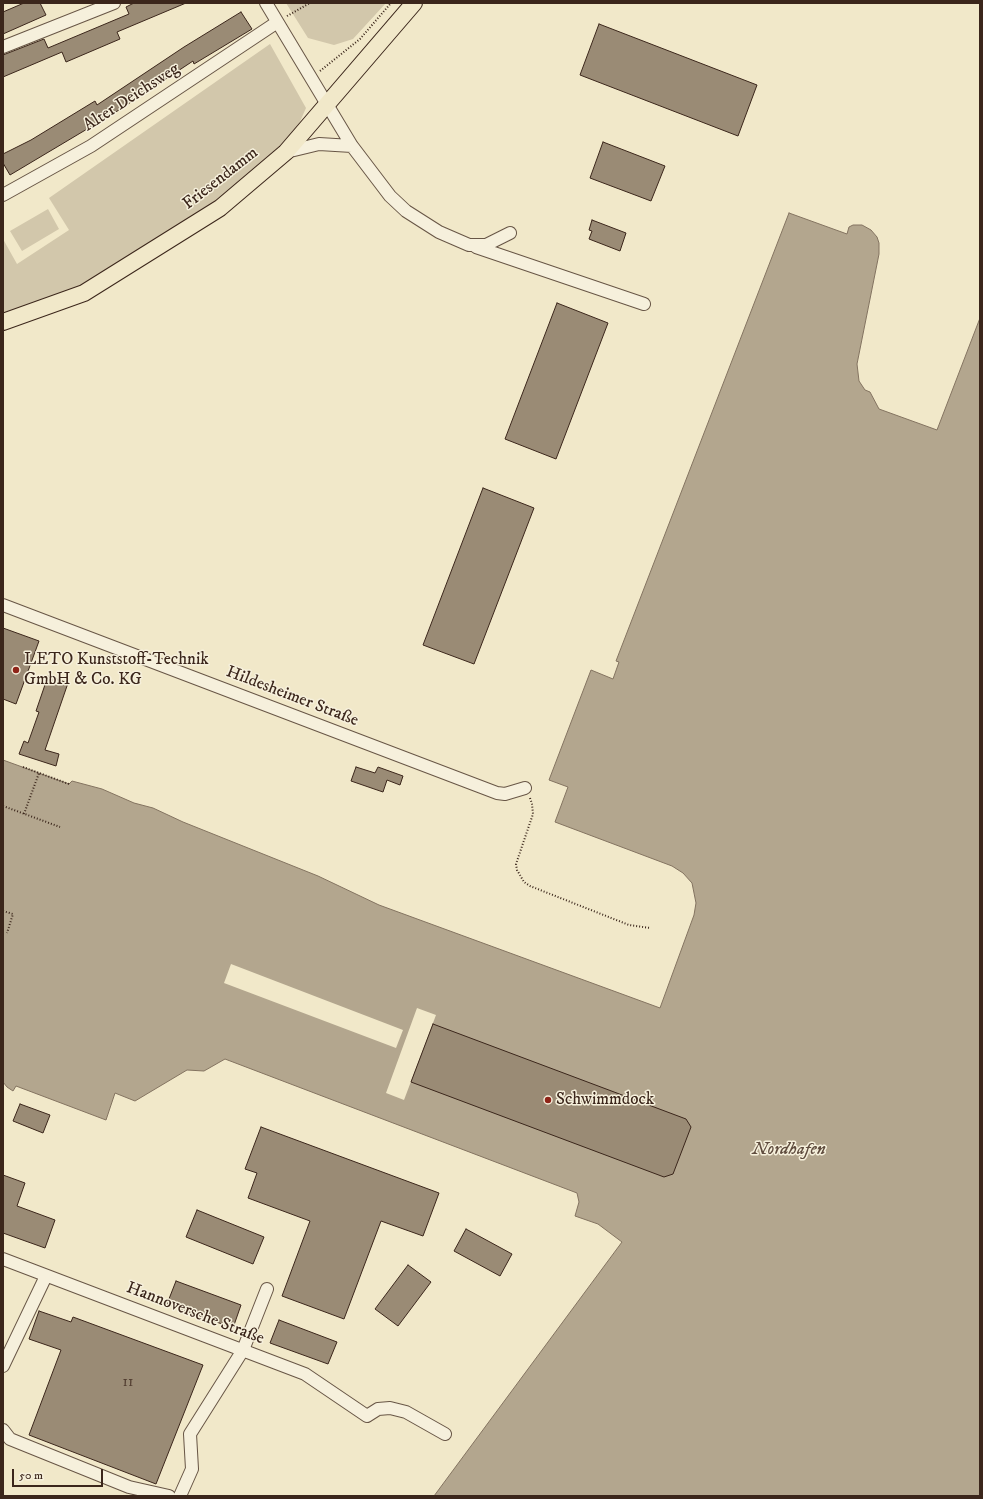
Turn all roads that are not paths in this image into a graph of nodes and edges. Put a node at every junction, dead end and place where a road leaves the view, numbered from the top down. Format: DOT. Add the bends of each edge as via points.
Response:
graph roads {
  1 [pos="114,3"];
  2 [pos="266,3"];
  3 [pos="414,3"];
  4 [pos="276,23"];
  5 [pos="3,47"];
  6 [pos="327,105"];
  7 [pos="352,146"];
  8 [pos="286,152"];
  9 [pos="3,195"];
  10 [pos="510,233"];
  11 [pos="469,245"];
  12 [pos="644,304"];
  13 [pos="3,322"];
  14 [pos="3,605"];
  15 [pos="525,788"];
  16 [pos="3,1260"];
  17 [pos="46,1276"];
  18 [pos="267,1289"];
  19 [pos="243,1350"];
  20 [pos="3,1366"];
  21 [pos="3,1430"];
  22 [pos="445,1434"];
  23 [pos="169,1496"];
  24 [pos="180,1496"];
  1 -- 5 [label="street"];
  2 -- 4 [label="street"];
  3 -- 6 [label="main road, Friesendamm"];
  4 -- 6 [label="street"];
  4 -- 9 [label="street, Alter Deichsweg" via="91,146"];
  6 -- 7 [label="street"];
  6 -- 8 [label="main road, Friesendamm"];
  7 -- 8 [label="street" via="319,144"];
  7 -- 11 [label="street" via="390,196 406,211 439,232"];
  8 -- 13 [label="main road, Friesendamm" via="220,208 84,293"];
  10 -- 11 [label="street" via="486,245"];
  11 -- 12 [label="street"];
  14 -- 15 [label="street, Hildesheimer Straße" via="497,793 505,794"];
  16 -- 17 [label="street, Hannoversche Straße"];
  17 -- 19 [label="street, Hannoversche Straße"];
  17 -- 20 [label="street"];
  18 -- 19 [label="street"];
  19 -- 22 [label="street, Hannoversche Straße" via="309,1376 367,1416 378,1409 390,1408 406,1412"];
  19 -- 24 [label="street" via="190,1434 192,1469"];
  21 -- 23 [label="street" via="10,1438 129,1487"];
}
